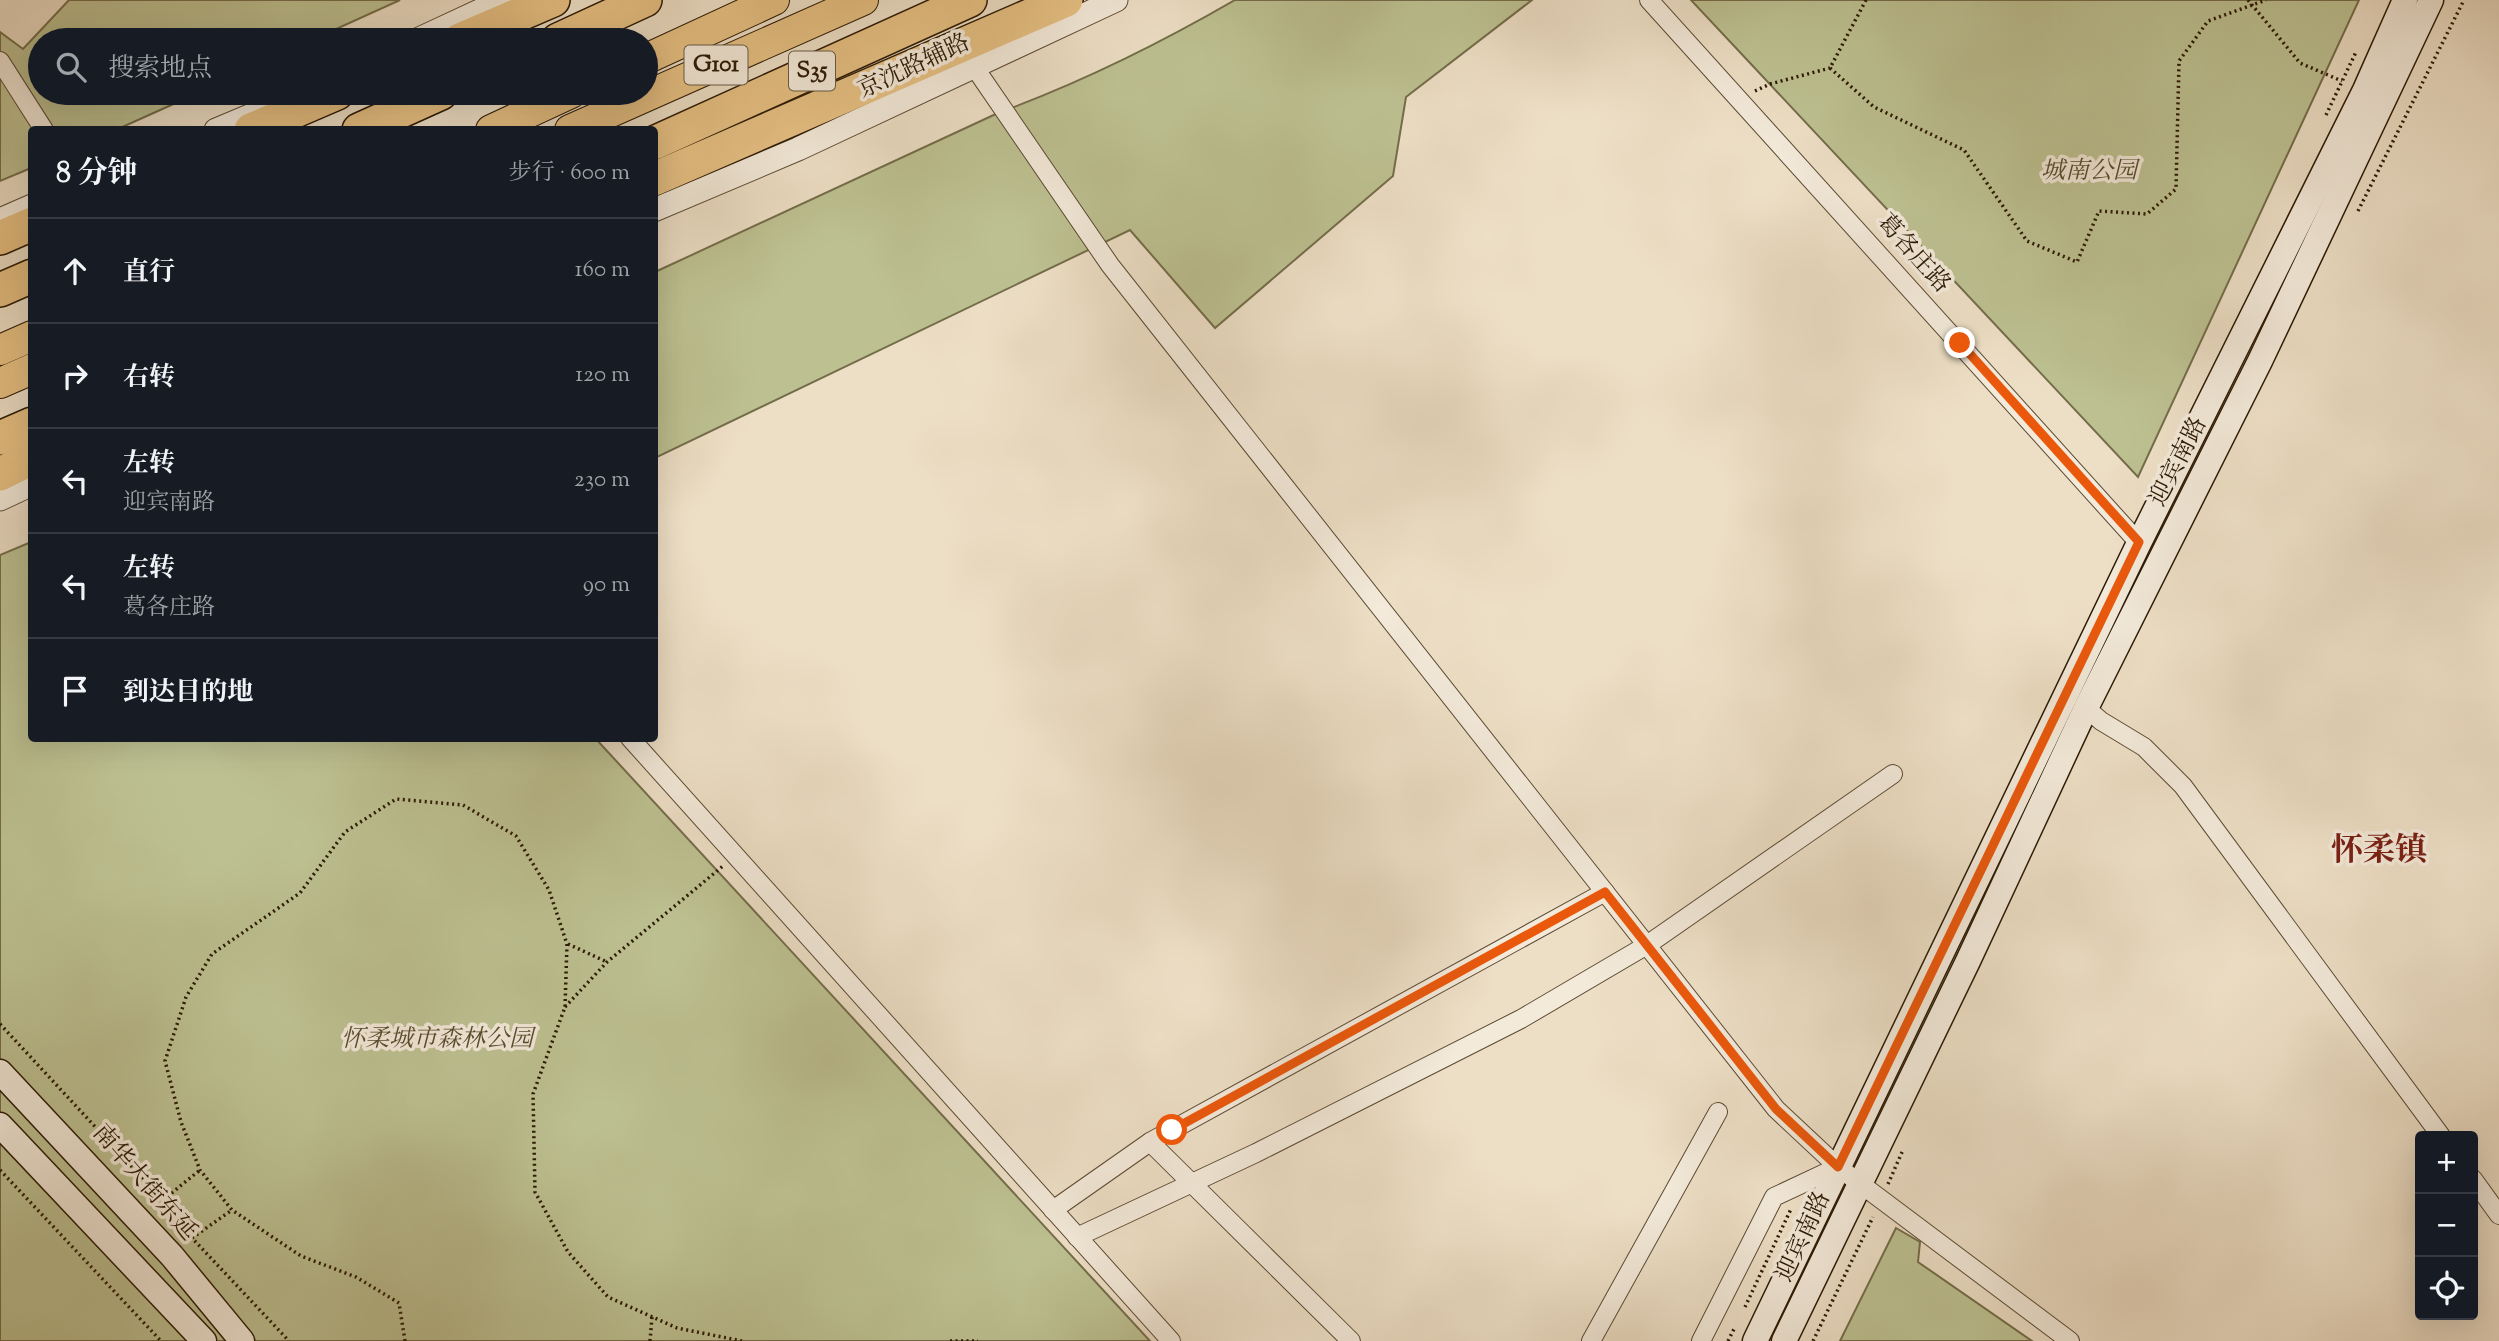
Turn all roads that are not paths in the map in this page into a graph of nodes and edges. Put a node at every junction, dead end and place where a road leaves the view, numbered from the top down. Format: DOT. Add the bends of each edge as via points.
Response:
graph roads {
  1 [pos="503,0"];
  2 [pos="554,0"];
  3 [pos="645,0"];
  4 [pos="774,0"];
  5 [pos="863,0"];
  6 [pos="970,0"];
  7 [pos="1066,0"];
  8 [pos="1116,0"];
  9 [pos="1649,0"];
  10 [pos="2405,0"];
  11 [pos="2431,0"];
  12 [pos="443,28"];
  13 [pos="488,28"];
  14 [pos="584,28"];
  15 [pos="658,53"];
  16 [pos="0,61"];
  17 [pos="975,68"];
  18 [pos="658,91"];
  19 [pos="28,105"];
  20 [pos="28,105"];
  21 [pos="276,105"];
  22 [pos="309,105"];
  23 [pos="414,105"];
  24 [pos="545,105"];
  25 [pos="626,105"];
  26 [pos="41,126"];
  27 [pos="226,126"];
  28 [pos="260,126"];
  29 [pos="368,126"];
  30 [pos="500,126"];
  31 [pos="579,126"];
  32 [pos="658,141"];
  33 [pos="658,177"];
  34 [pos="28,208"];
  35 [pos="658,208"];
  36 [pos="0,219"];
  37 [pos="28,226"];
  38 [pos="0,238"];
  39 [pos="28,278"];
  40 [pos="0,290"];
  41 [pos="28,338"];
  42 [pos="0,350"];
  43 [pos="28,371"];
  44 [pos="0,383"];
  45 [pos="28,426"];
  46 [pos="0,438"];
  47 [pos="28,460"];
  48 [pos="0,474"];
  49 [pos="28,486"];
  50 [pos="0,499"];
  51 [pos="2139,542"];
  52 [pos="2086,708"];
  53 [pos="634,742"];
  54 [pos="1894,774"];
  55 [pos="1605,892"];
  56 [pos="1647,945"];
  57 [pos="0,1072"];
  58 [pos="1718,1112"];
  59 [pos="0,1125"];
  60 [pos="2437,1131"];
  61 [pos="1150,1142"];
  62 [pos="1838,1167"];
  63 [pos="1860,1182"];
  64 [pos="1189,1184"];
  65 [pos="2478,1187"];
  66 [pos="1053,1210"];
  67 [pos="2499,1215"];
  68 [pos="1077,1237"];
  69 [pos="204,1341"];
  70 [pos="242,1341"];
  71 [pos="1171,1341"];
  72 [pos="1351,1341"];
  73 [pos="1591,1341"];
  74 [pos="1701,1341"];
  75 [pos="1755,1341"];
  76 [pos="1784,1341"];
  77 [pos="2070,1341"];
  1 -- 12 [label="street"];
  2 -- 13 [label="highway"];
  3 -- 14 [label="highway"];
  4 -- 15 [label="highway, G101"];
  5 -- 18 [label="highway, G101"];
  6 -- 32 [label="highway, S35"];
  7 -- 33 [label="highway"];
  8 -- 17 [label="street, 京沈路辅路"];
  9 -- 51 [label="street, 葛各庄路"];
  10 -- 51 [label="main road, 迎宾南路" via="2365,90"];
  11 -- 52 [label="main road, 迎宾南路" via="2260,361"];
  16 -- 20 [label="street"];
  17 -- 35 [label="street, 京沈路辅路"];
  17 -- 55 [label="street" via="1110,265"];
  19 -- 26 [label="street"];
  21 -- 27 [label="street"];
  22 -- 28 [label="highway"];
  23 -- 29 [label="highway"];
  24 -- 30 [label="highway"];
  25 -- 31 [label="highway, G101"];
  34 -- 36 [label="street"];
  37 -- 38 [label="highway"];
  39 -- 40 [label="highway"];
  41 -- 42 [label="highway"];
  43 -- 44 [label="highway"];
  45 -- 46 [label="highway"];
  47 -- 48 [label="highway"];
  49 -- 50 [label="street"];
  51 -- 62 [label="main road, 迎宾南路"];
  52 -- 60 [label="street" via="2144,747 2183,786"];
  52 -- 63 [label="main road, 迎宾南路"];
  53 -- 66 [label="street"];
  54 -- 56 [label="street"];
  55 -- 56 [label="street"];
  55 -- 61 [label="street"];
  56 -- 62 [label="street" via="1776,1109"];
  56 -- 64 [label="street" via="1521,1019"];
  57 -- 70 [label="main road, 南华大街东延" via="172,1256"];
  58 -- 73 [label="street"];
  59 -- 69 [label="main road"];
  61 -- 64 [label="street"];
  61 -- 66 [label="street"];
  62 -- 63 [label="street"];
  62 -- 74 [label="street" via="1774,1197"];
  62 -- 75 [label="main road, 迎宾南路"];
  63 -- 76 [label="main road, 迎宾南路"];
  63 -- 77 [label="street"];
  64 -- 68 [label="street"];
  64 -- 72 [label="street"];
  65 -- 67 [label="street"];
  66 -- 68 [label="street"];
  68 -- 71 [label="street"];
}
